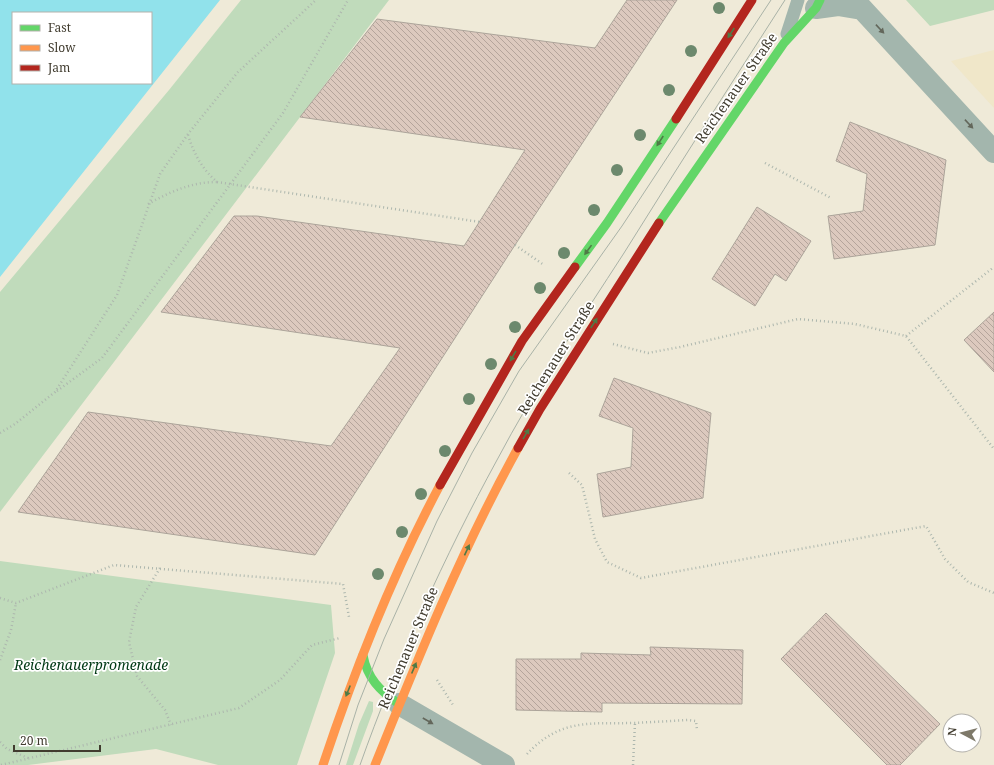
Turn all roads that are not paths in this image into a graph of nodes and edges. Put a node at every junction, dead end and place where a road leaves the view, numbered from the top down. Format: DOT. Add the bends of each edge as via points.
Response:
graph roads {
  1 [pos="752,0"];
  2 [pos="811,3"];
  3 [pos="858,4"];
  4 [pos="784,43"];
  5 [pos="994,152"];
  6 [pos="363,655"];
  7 [pos="399,704"];
  8 [pos="514,761"];
  9 [pos="323,765"];
  10 [pos="375,765"];
  1 -- 6 [label="street, one-way" via="607,224 523,340 462,441 405,557"];
  2 -- 3 [label="street"];
  2 -- 4 [label="lane"];
  2 -- 4 [label="street, Reichenauer Straße"];
  3 -- 5 [label="street, one-way"];
  7 -- 4 [label="street, Reichenauer Straße, one-way" via="485,510 540,410 655,229"];
  6 -- 7 [label="street" via="368,678"];
  6 -- 9 [label="street, one-way" via="344,700"];
  7 -- 8 [label="street, one-way"];
  7 -- 10 [label="street, Reichenauer Straße"];
}
